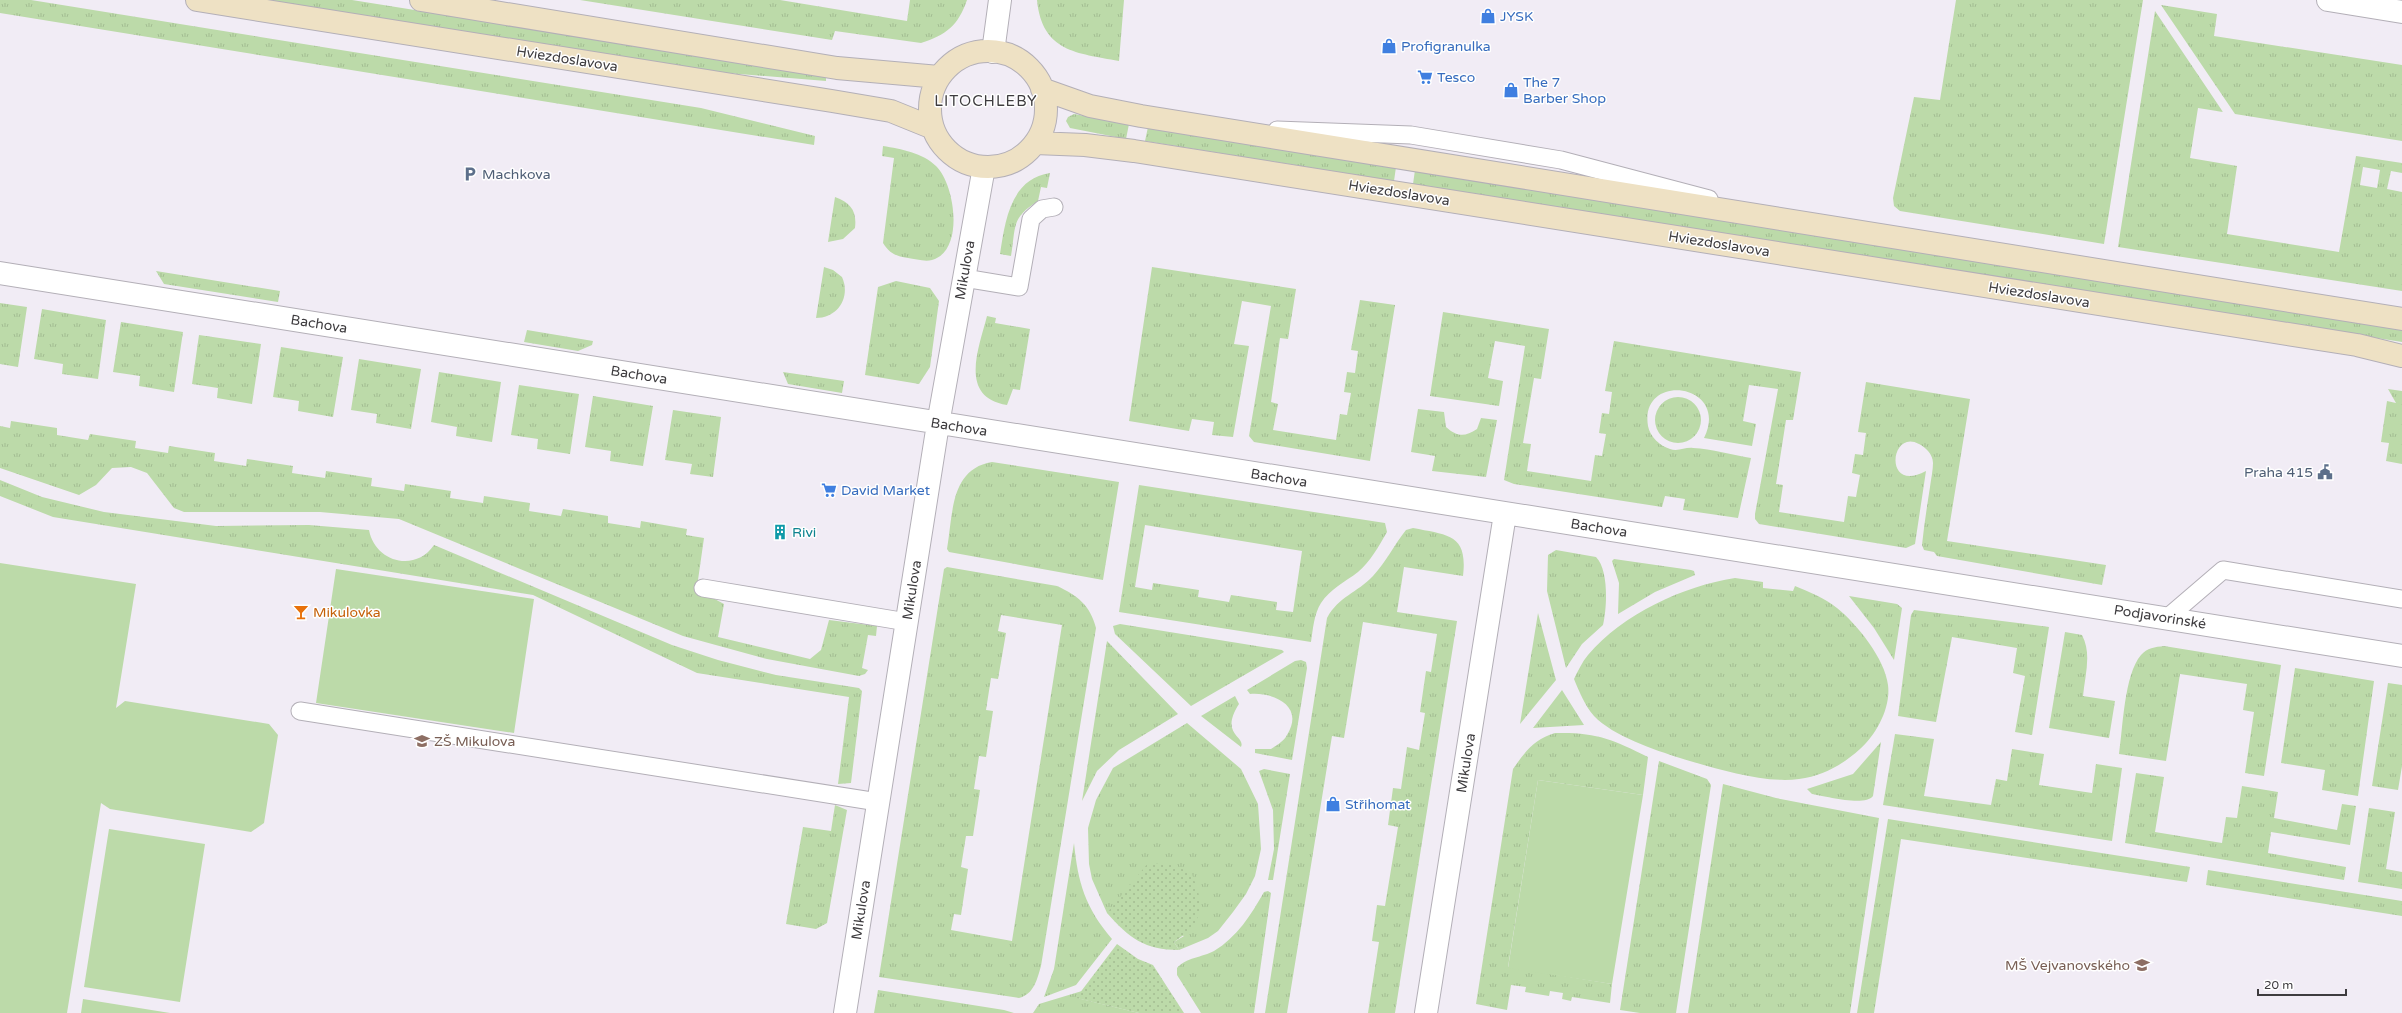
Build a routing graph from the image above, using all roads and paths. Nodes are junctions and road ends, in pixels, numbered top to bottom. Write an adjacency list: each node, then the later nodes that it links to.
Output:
1 (197, 0): 9 (street, Hviezdoslavova)
2 (421, 0): 7 (street)
3 (1000, 0): 6 (street)
4 (2328, 0): 5 (street)
5 (2402, 12)
6 (993, 52): 7 (street); 8 (street)
7 (939, 77): 9 (street)
8 (1042, 89): 10 (street); 15 (street)
9 (933, 128): 11 (street)
10 (1035, 144): 11 (street); 16 (street, Hviezdoslavova)
11 (984, 167): 14 (street, Mikulova)
12 (1054, 207): 14 (lane)
13 (0, 272): 17 (street, Bachova)
14 (964, 278): 17 (street, Mikulova)
15 (2402, 320)
16 (2402, 356)
17 (938, 424): 18 (street, Bachova); 23 (street, Mikulova)
18 (1505, 514): 19 (street, Bachova); 28 (street, Mikulova)
19 (1918, 579): 22 (street, Podjavorinské)
20 (703, 588): 23 (lane)
21 (2402, 599): 22 (lane)
22 (2167, 618): 24 (street, Podjavorinské)
23 (907, 622): 26 (street, Mikulova)
24 (2402, 656)
25 (300, 711): 26 (lane)
26 (878, 802): 27 (street, Mikulova)
27 (845, 1013)
28 (1426, 1013)

